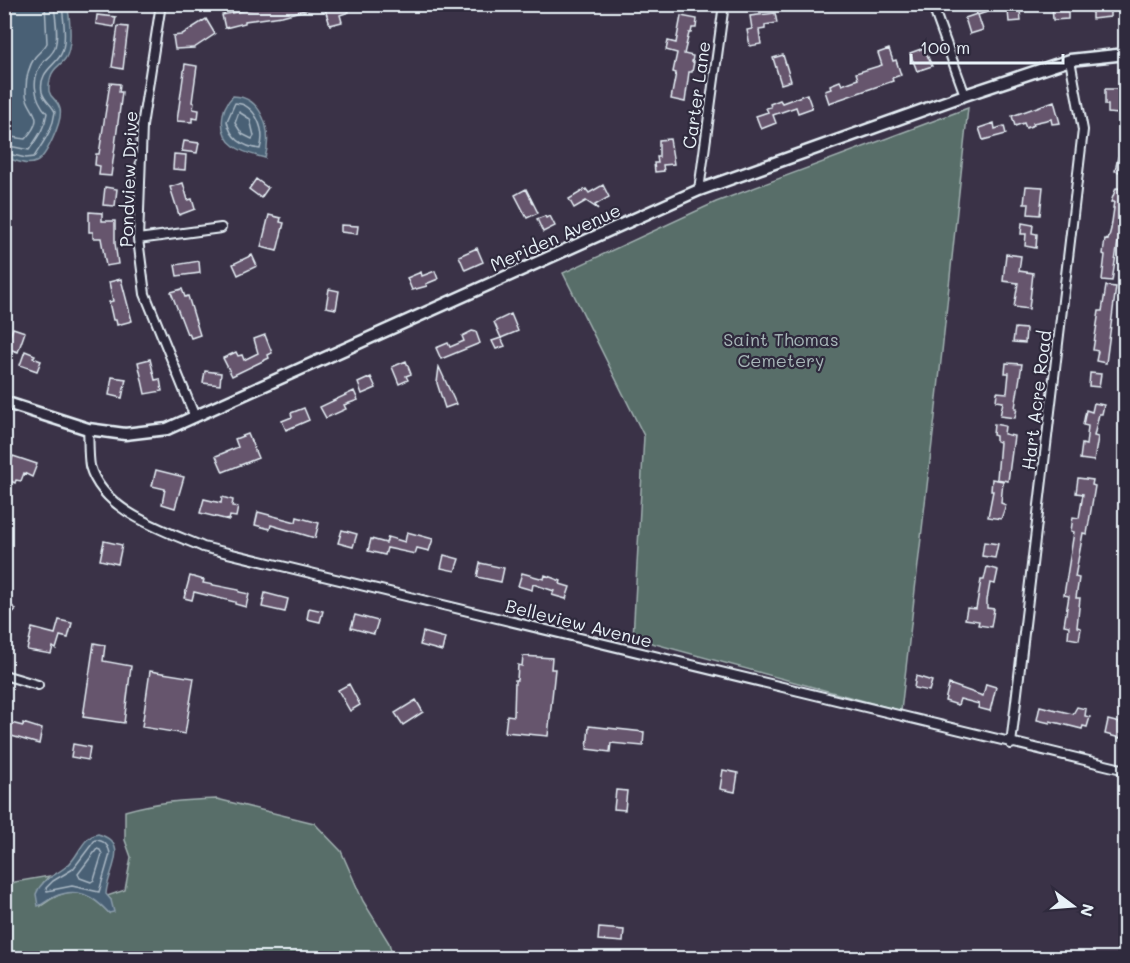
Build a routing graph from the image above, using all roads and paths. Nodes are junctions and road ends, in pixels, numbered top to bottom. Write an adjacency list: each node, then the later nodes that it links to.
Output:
1 (161, 4): 9 (street, Pondview Drive)
2 (724, 4): 7 (street, Carter Lane)
3 (932, 4): 6 (street)
4 (1125, 54): 5 (main road, Meriden Avenue)
5 (1070, 60): 6 (main road, Meriden Avenue); 15 (street, Hart Acre Road)
6 (965, 95): 7 (main road, Meriden Avenue)
7 (699, 190): 11 (main road, Meriden Avenue)
8 (221, 228): 9 (street)
9 (138, 239): 11 (street, Pondview Drive)
10 (4, 402): 12 (main road, Meriden Avenue)
11 (195, 417): 12 (main road, Meriden Avenue)
12 (88, 429): 15 (street, Belleview Avenue)
13 (4, 675): 14 (street)
14 (38, 686)
15 (1011, 744): 16 (street, Belleview Avenue)
16 (1125, 770)

